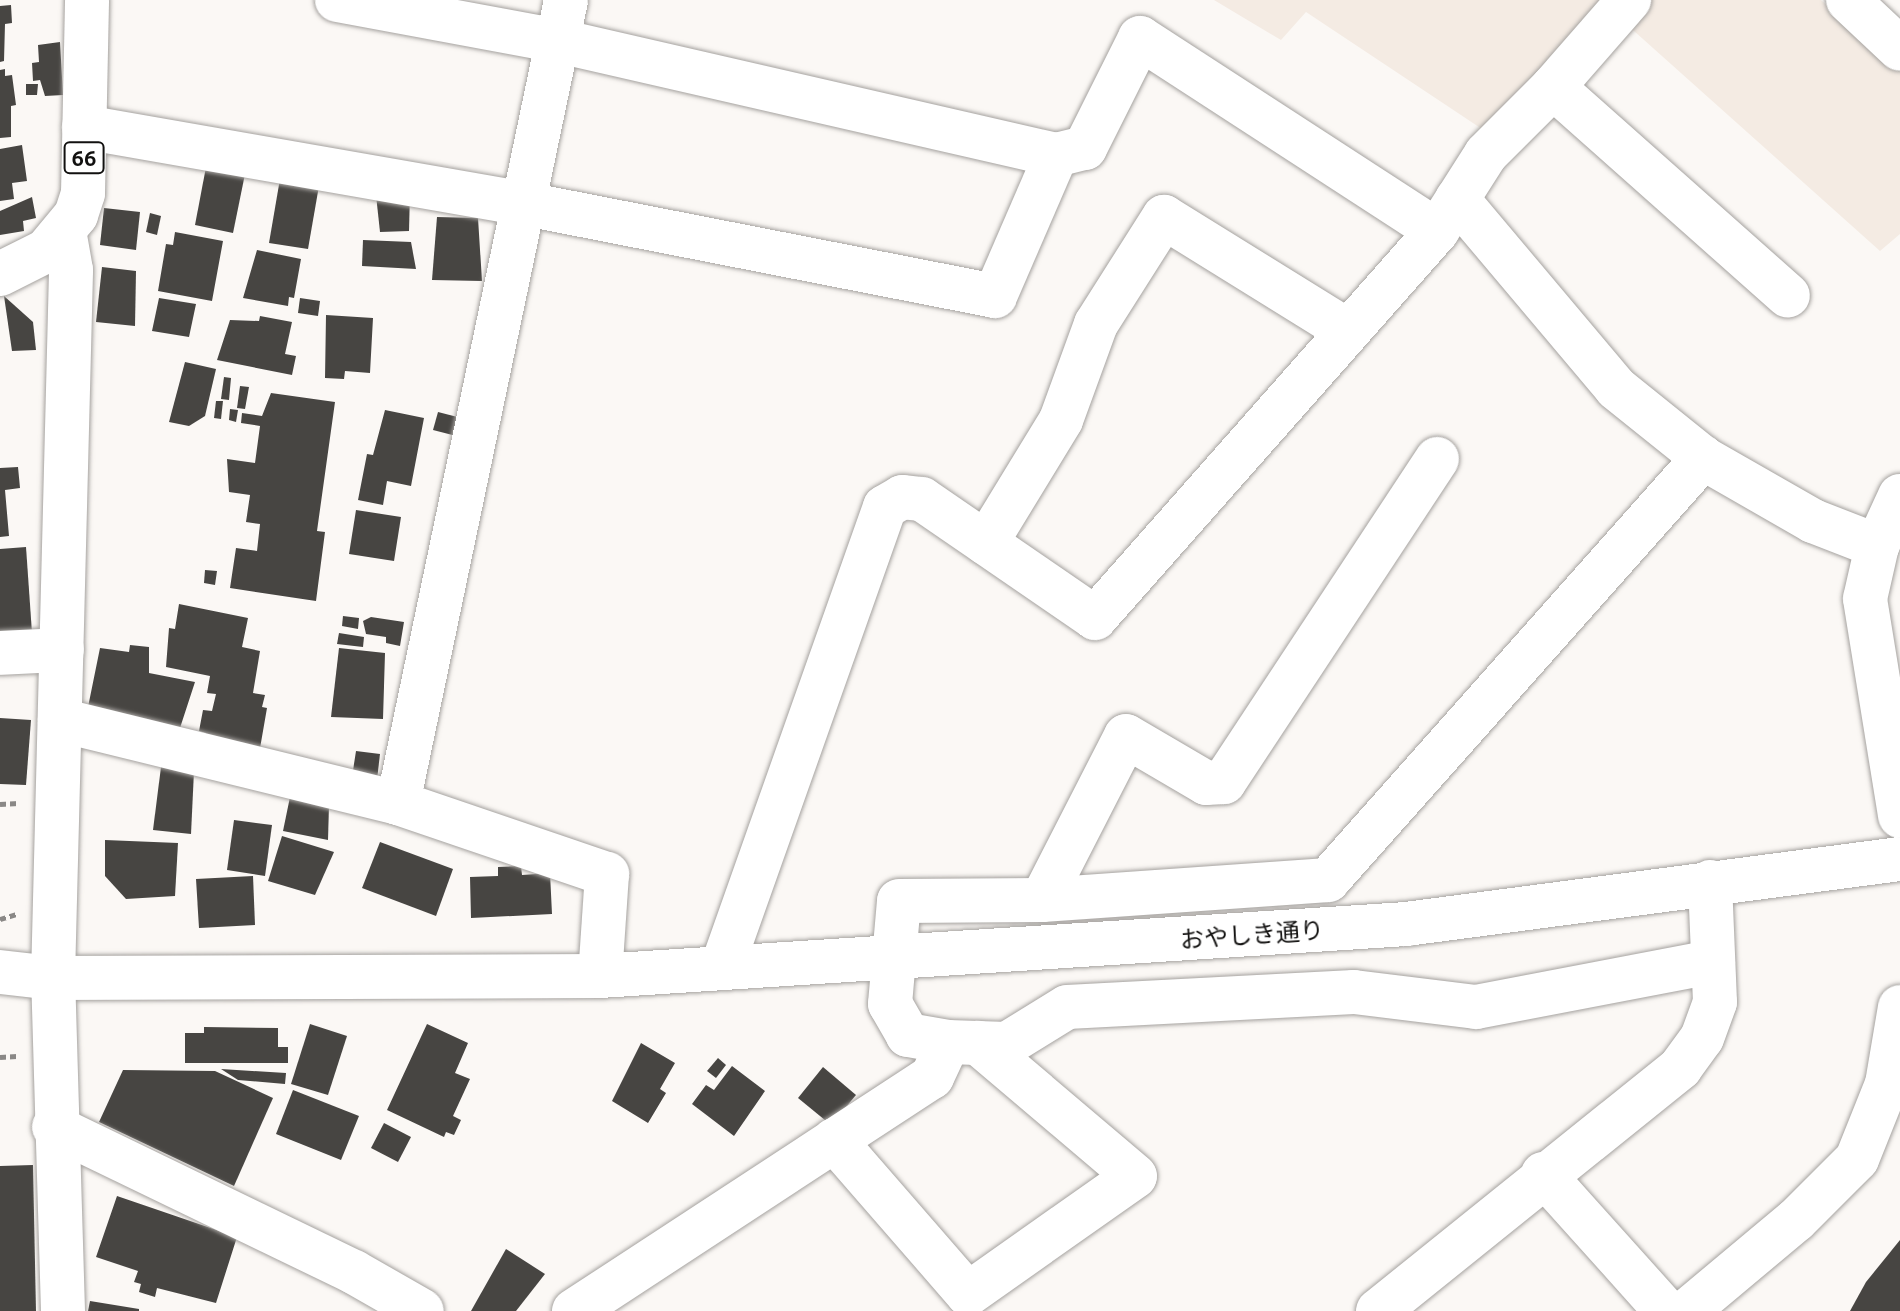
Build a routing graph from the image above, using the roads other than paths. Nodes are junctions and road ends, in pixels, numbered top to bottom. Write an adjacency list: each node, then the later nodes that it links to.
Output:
1 (87, 0): 8 (street, 66)
2 (337, 0): 5 (street)
3 (1629, 0): 7 (street)
4 (1848, 0): 6 (street)
5 (562, 20): 9 (street); 10 (street)
6 (1900, 49)
7 (1553, 87): 11 (street); 14 (street)
8 (84, 127): 10 (street); 12 (street, 66)
9 (1056, 155): 10 (street); 11 (street)
10 (526, 204): 25 (street)
11 (1447, 215): 15 (street); 16 (street)
12 (65, 235): 13 (street, 66); 21 (street)
13 (0, 274)
14 (1788, 296)
15 (1346, 330): 19 (street); 19 (street)
16 (1703, 458): 20 (street); 29 (street)
17 (1437, 459): 29 (street)
18 (1900, 496): 20 (street)
19 (986, 543): 32 (street)
20 (1877, 546): 23 (street)
21 (62, 650): 22 (street); 24 (street)
22 (0, 653)
23 (1888, 679): 26 (street)
24 (60, 720): 25 (street); 35 (street)
25 (398, 803): 34 (street)
26 (1900, 816)
27 (1900, 859): 28 (street, おやしき通り)
28 (1710, 882): 30 (street, おやしき通り); 31 (street)
29 (1042, 900): 30 (street)
30 (891, 955): 32 (street, おやしき通り); 38 (street)
31 (1713, 962): 38 (street); 41 (street)
32 (722, 967): 34 (street, おやしき通り)
33 (0, 972): 35 (street)
34 (600, 976): 35 (street, おやしき通り)
35 (53, 978): 36 (street); 39 (street)
36 (0, 995)
37 (1900, 1007): 47 (street)
38 (963, 1043): 40 (street); 40 (street)
39 (54, 1127): 42 (street); 43 (street)
40 (834, 1140): 44 (street)
41 (1543, 1174): 45 (street); 46 (street)
42 (63, 1311)
43 (422, 1311)
44 (574, 1311)
45 (1378, 1311)
46 (1666, 1311)
47 (1687, 1311)

